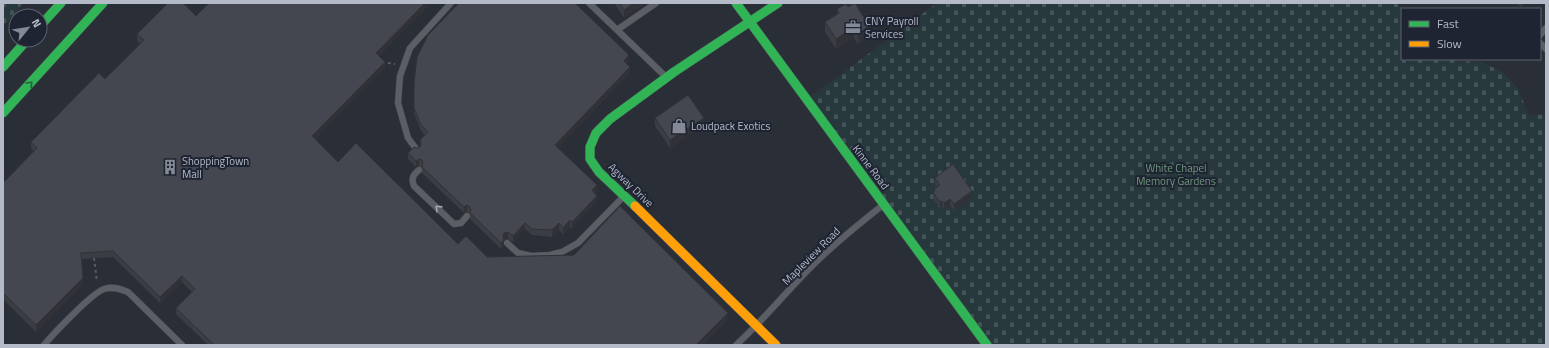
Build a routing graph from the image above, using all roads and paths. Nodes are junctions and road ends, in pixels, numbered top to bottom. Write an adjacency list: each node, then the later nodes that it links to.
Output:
1 (61, 3): 8 (street)
2 (102, 3): 16 (street, one-way to 2)
3 (451, 3): 13 (lane)
4 (589, 3): 10 (lane)
5 (656, 3): 10 (lane)
6 (736, 3): 9 (street, Kinne Road)
7 (778, 3): 9 (street, Agway Drive)
8 (48, 17)
9 (749, 21): 15 (street, Agway Drive); 20 (street, Kinne Road)
10 (617, 30): 15 (lane)
11 (20, 48): 14 (street)
12 (380, 63): 13 (path)
13 (403, 65): 17 (lane)
14 (3, 67)
15 (667, 77): 19 (street, Agway Drive)
16 (3, 113)
17 (417, 150)
18 (419, 170): 21 (lane, one-way to 18)
19 (624, 195): 22 (lane); 25 (street, Agway Drive)
20 (884, 204): 25 (lane, Mapleview Road); 30 (street, Kinne Road)
21 (467, 216)
22 (507, 243)
23 (94, 258): 24 (path)
24 (98, 291): 26 (lane); 27 (lane)
25 (757, 327): 28 (lane, Mapleview Road); 29 (street, Agway Drive)
26 (44, 345)
27 (182, 345)
28 (736, 345)
29 (776, 345)
30 (988, 345)

